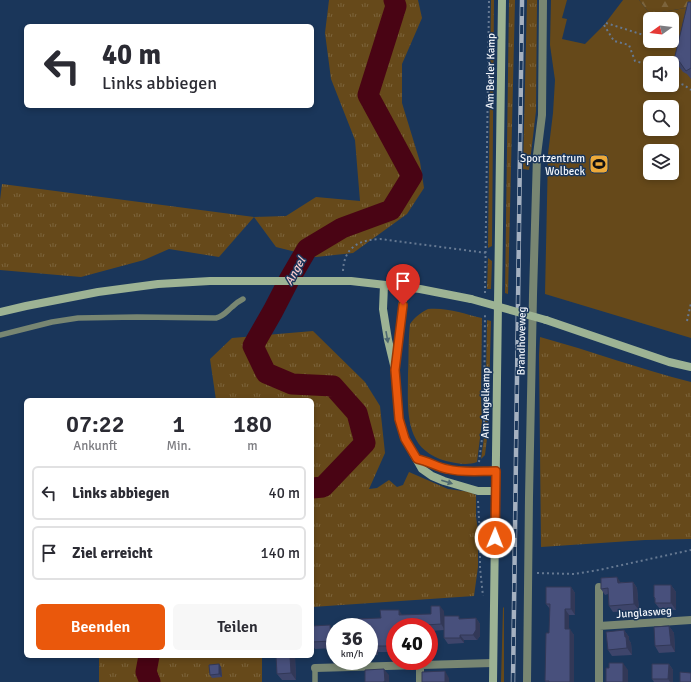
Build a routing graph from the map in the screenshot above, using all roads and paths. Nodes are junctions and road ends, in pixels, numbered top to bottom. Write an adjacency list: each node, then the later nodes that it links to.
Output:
1 (489, 0): 11 (path)
2 (502, 0): 10 (main road, Am Berler Kamp)
3 (543, 0): 31 (street, Brandhoveweg)
4 (643, 35): 7 (path)
5 (679, 46): 6 (path)
6 (682, 47)
7 (643, 64)
8 (679, 83): 9 (path)
9 (691, 90)
10 (500, 142): 12 (main road, Am Angelkamp)
11 (485, 253): 12 (path); 13 (path); 16 (path)
12 (498, 254): 27 (main road, Am Angelkamp)
13 (343, 274)
14 (384, 285): 15 (main road); 20 (main road); 24 (main road, one-way to 24)
15 (404, 287): 23 (main road, bridge); 24 (main road)
16 (485, 293)
17 (243, 299): 22 (lane)
18 (691, 303): 21 (path)
19 (485, 309): 26 (path)
20 (0, 312)
21 (687, 321)
22 (0, 335)
23 (691, 367)
24 (395, 370): 25 (main road)
25 (417, 459): 26 (main road); 28 (main road, one-way to 28)
26 (478, 470): 27 (main road)
27 (496, 471): 29 (main road, Am Angelkamp)
28 (478, 490): 29 (main road); 33 (path)
29 (496, 491): 36 (main road, Am Angelkamp)
30 (691, 550): 31 (path)
31 (528, 573): 44 (street, Brandhoveweg)
32 (600, 587): 35 (street)
33 (484, 603)
34 (691, 620): 35 (street, Junglasweg)
35 (599, 626): 45 (street)
36 (493, 663): 37 (street); 43 (main road, Am Angelkamp)
37 (438, 665)
38 (386, 666): 39 (street)
39 (316, 668): 41 (lane)
40 (420, 670): 42 (street)
41 (315, 682)
42 (420, 682)
43 (493, 682)
44 (527, 682)
45 (599, 682)

